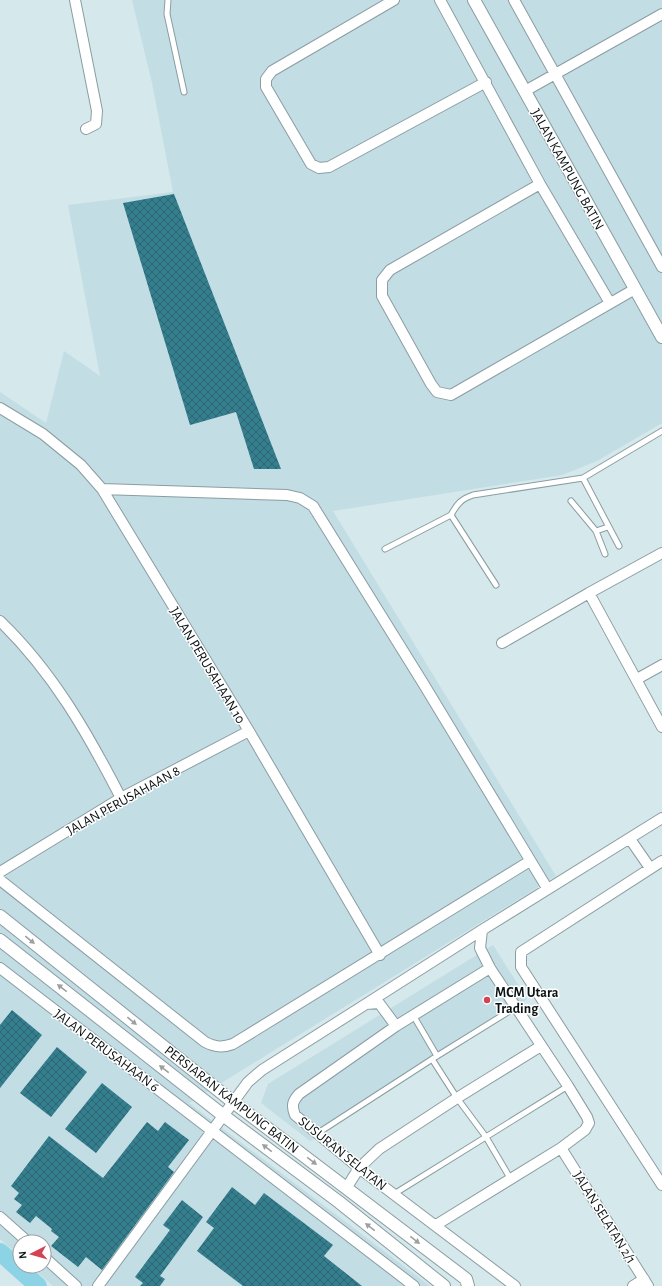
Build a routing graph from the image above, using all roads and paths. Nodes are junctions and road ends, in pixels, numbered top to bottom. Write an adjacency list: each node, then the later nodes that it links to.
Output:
1 (76, 0): 12 (street)
2 (168, 0): 11 (lane)
3 (394, 0): 9 (street)
4 (440, 0): 9 (street)
5 (474, 0): 10 (street, JALAN KAMPUNG BATIN)
6 (514, 0): 8 (street)
7 (662, 14): 8 (street)
8 (555, 74): 10 (street); 14 (street)
9 (486, 82): 13 (street)
10 (525, 91): 15 (street, JALAN KAMPUNG BATIN)
11 (184, 92)
12 (86, 129)
13 (540, 184): 16 (street); 16 (street)
14 (662, 267)
15 (634, 289): 16 (street); 17 (street, JALAN KAMPUNG BATIN)
16 (610, 303)
17 (662, 338)
18 (0, 408): 21 (street, JALAN PERUSAHAAN 10)
19 (662, 431): 20 (lane)
20 (583, 478): 23 (lane); 24 (lane)
21 (102, 489): 37 (street, JALAN PERUSAHAAN 10); 41 (street)
22 (570, 501): 25 (lane)
23 (451, 515): 27 (lane); 30 (lane)
24 (608, 527): 25 (lane); 26 (lane)
25 (596, 531): 29 (lane)
26 (619, 546)
27 (385, 549)
28 (662, 553): 31 (street)
29 (605, 554)
30 (496, 585)
31 (589, 594): 33 (street); 35 (street)
32 (0, 622): 38 (street)
33 (502, 643)
34 (662, 665): 35 (street)
35 (637, 679): 36 (street)
36 (662, 727)
37 (249, 731): 38 (street, JALAN PERUSAHAAN 8); 50 (street, JALAN PERUSAHAAN 10)
38 (121, 798): 44 (street, JALAN PERUSAHAAN 8)
39 (662, 818): 40 (street)
40 (630, 840): 43 (street); 46 (street)
41 (530, 861): 46 (street); 50 (street)
42 (662, 861): 43 (street)
43 (650, 868): 70 (street)
44 (0, 872)
45 (0, 880): 50 (street)
46 (548, 888): 48 (street)
47 (0, 916): 62 (street, PERSIARAN KAMPUNG BATIN, one-way to 62)
48 (482, 930): 52 (street); 53 (street)
49 (0, 940): 63 (street, PERSIARAN KAMPUNG BATIN, one-way to 49)
50 (380, 955)
51 (0, 968): 64 (street, JALAN PERUSAHAAN 6)
52 (490, 968): 54 (street); 55 (street, SUSURAN SELATAN)
53 (366, 1004): 56 (street); 62 (street)
54 (516, 1007): 57 (street); 58 (lane)
55 (414, 1015): 56 (street, SUSURAN SELATAN); 58 (lane)
56 (396, 1026): 65 (street, SUSURAN SELATAN)
57 (541, 1046): 60 (street); 61 (street)
58 (438, 1056): 59 (lane)
59 (432, 1059): 61 (lane); 65 (lane)
60 (568, 1086): 66 (lane); 67 (street)
61 (457, 1098): 66 (lane); 68 (street)
62 (233, 1102): 63 (street); 71 (street, PERSIARAN KAMPUNG BATIN, one-way to 71)
63 (224, 1116): 64 (street); 82 (street, PERSIARAN KAMPUNG BATIN, one-way to 63)
64 (213, 1131): 80 (street); 81 (street, JALAN PERUSAHAAN 6)
65 (318, 1133): 68 (street, SUSURAN SELATAN)
66 (486, 1138): 69 (lane); 72 (lane)
67 (561, 1148): 69 (street); 78 (street, JALAN SELATAN 2/1)
68 (359, 1168): 71 (street); 72 (street, SUSURAN SELATAN)
69 (510, 1178): 74 (street)
70 (662, 1185)
71 (347, 1187): 77 (street, PERSIARAN KAMPUNG BATIN, one-way to 77)
72 (394, 1194): 74 (street, SUSURAN SELATAN)
73 (0, 1217): 75 (street)
74 (436, 1225): 83 (street, SUSURAN SELATAN)
75 (19, 1234)
76 (52, 1264): 79 (street)
77 (467, 1283)
78 (646, 1283): 84 (street)
79 (76, 1286)
80 (98, 1286)
81 (414, 1286)
82 (444, 1286)
83 (515, 1286)
84 (633, 1286)

